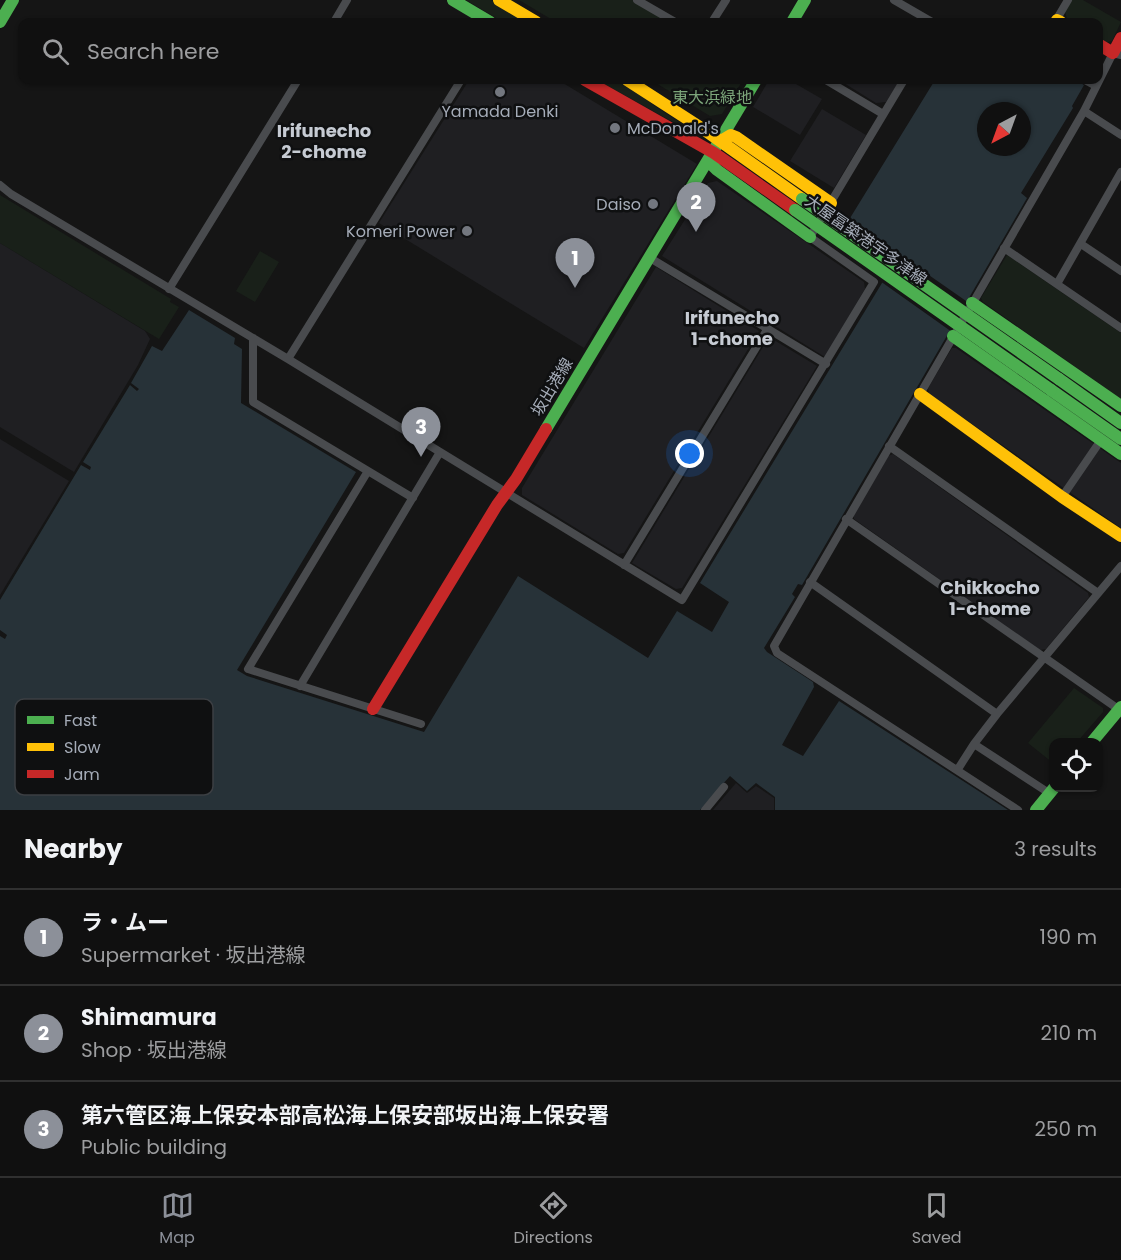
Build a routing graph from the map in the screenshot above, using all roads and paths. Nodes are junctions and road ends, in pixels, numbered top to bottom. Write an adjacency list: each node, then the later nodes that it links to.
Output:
1 (13, 0): 18 (main road)
2 (347, 0): 10 (street)
3 (453, 0): 11 (main road)
4 (499, 0): 12 (main road)
5 (637, 0): 13 (street)
6 (726, 0): 14 (street)
7 (805, 0): 15 (main road)
8 (894, 0): 16 (street)
9 (1068, 0): 17 (street)
10 (336, 18)
11 (483, 18)
12 (529, 18)
13 (668, 18)
14 (715, 18)
15 (794, 18)
16 (925, 18)
17 (1060, 18)
18 (0, 22)
19 (1121, 38): 21 (main road)
20 (1103, 47): 21 (main road)
21 (1117, 54): 22 (street)
22 (1103, 75)
23 (296, 84): 46 (street)
24 (459, 84): 52 (street)
25 (592, 84): 36 (main road, 大屋冨築港宇多津線)
26 (633, 84): 35 (main road, 大屋冨築港宇多津線)
27 (754, 84): 35 (main road, 坂出港線)
28 (833, 84): 33 (street)
29 (902, 84): 33 (street)
30 (1092, 84): 31 (street)
31 (1096, 86): 32 (street)
32 (1084, 111): 34 (street); 42 (street)
33 (883, 114): 39 (street)
34 (1121, 135)
35 (721, 141): 36 (main road, 坂出港線); 39 (main road); 56 (main road, 大屋冨築港宇多津線, bridge)
36 (714, 153): 40 (main road); 43 (main road, 坂出港線); 58 (main road, 大屋冨築港宇多津線, bridge)
37 (1121, 172): 41 (street)
38 (0, 185): 46 (street)
39 (831, 202): 40 (street)
40 (810, 237): 53 (street)
41 (1081, 244): 44 (street); 45 (street)
42 (1004, 248): 45 (street); 47 (street)
43 (650, 258): 48 (street); 63 (main road, 坂出港線)
44 (1121, 271)
45 (1057, 284): 49 (street)
46 (170, 289): 51 (street)
47 (972, 303): 50 (street); 55 (main road)
48 (768, 328): 53 (street); 68 (street)
49 (1121, 328)
50 (953, 336): 54 (street); 57 (main road)
51 (252, 338): 52 (street); 62 (street)
52 (288, 359): 60 (street)
53 (826, 363): 68 (street)
54 (920, 394): 59 (street); 64 (main road)
55 (1121, 406)
56 (1121, 423)
57 (1101, 440): 61 (main road); 64 (street)
58 (1121, 440)
59 (889, 446): 66 (street); 71 (street)
60 (440, 452): 63 (street); 65 (street)
61 (1121, 454)
62 (368, 471): 65 (street); 73 (street)
63 (506, 492): 68 (street); 74 (main road, 坂出港線)
64 (1062, 496): 67 (main road)
65 (412, 498): 73 (street)
66 (846, 519): 70 (street); 72 (street)
67 (1121, 536)
68 (624, 565)
69 (1121, 566): 71 (street)
70 (810, 582): 76 (street); 80 (street)
71 (1098, 593): 72 (street)
72 (1044, 658): 75 (street); 76 (street)
73 (300, 686): 74 (street)
74 (373, 709): 77 (street)
75 (1120, 710): 78 (main road)
76 (997, 714): 79 (street)
77 (421, 724)
78 (1096, 738)
79 (974, 744): 80 (street); 82 (street)
80 (958, 770): 85 (street)
81 (724, 787): 84 (street)
82 (1049, 788)
83 (1050, 792): 86 (main road)
84 (705, 810)
85 (1018, 810)
86 (1036, 810)

